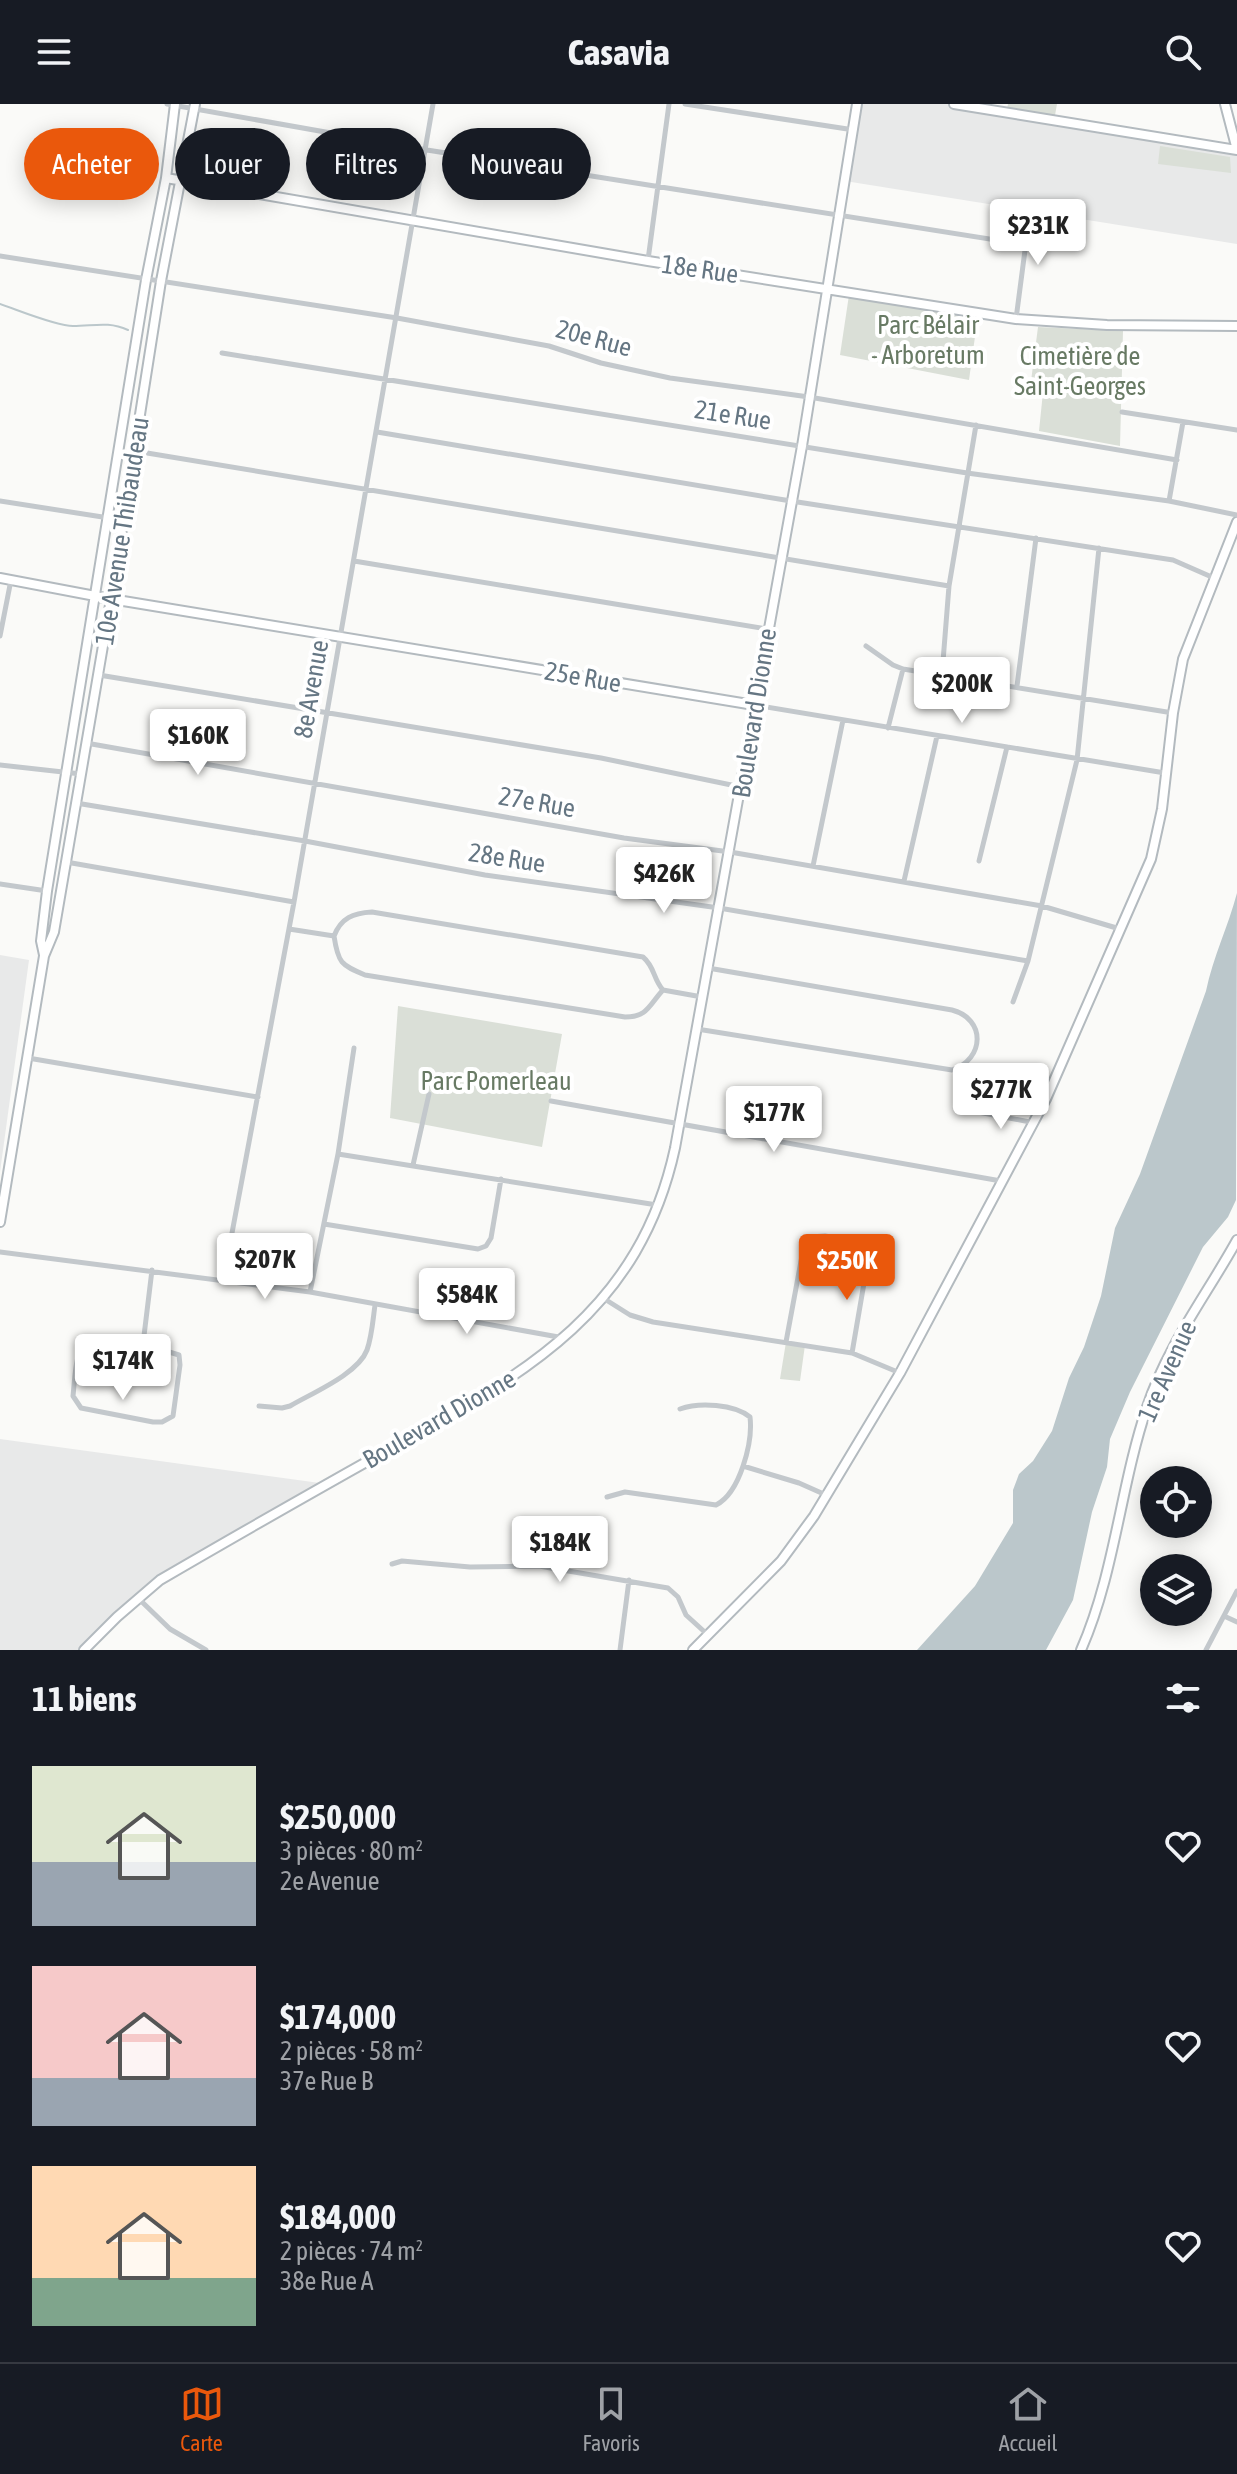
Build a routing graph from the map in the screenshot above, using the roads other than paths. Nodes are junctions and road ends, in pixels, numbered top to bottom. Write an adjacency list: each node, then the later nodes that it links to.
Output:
1 (433, 104): 11 (street, 8e Avenue)
2 (669, 104): 15 (street)
3 (685, 104): 10 (street)
4 (857, 104): 10 (street, Boulevard Dionne)
5 (954, 104): 12 (street)
6 (1225, 104): 12 (street)
7 (172, 105): 8 (street); 13 (street, 10e Avenue Thibaudeau)
8 (194, 107): 9 (street, 10e Avenue Thibaudeau); 11 (street)
9 (190, 128)
10 (854, 130): 19 (street, Boulevard Dionne)
11 (427, 150): 15 (street); 20 (street, 8e Avenue)
12 (1237, 150)
13 (166, 178): 14 (street, 18e Rue); 24 (street, 10e Avenue Thibaudeau)
14 (175, 180)
15 (659, 187): 19 (street); 23 (street)
16 (177, 200): 25 (street, 10e Avenue Thibaudeau)
17 (289, 200): 20 (street, 18e Rue)
18 (1030, 212): 21 (street)
19 (840, 216): 21 (street); 26 (street, Boulevard Dionne)
20 (414, 222): 23 (street, 18e Rue); 27 (street, 8e Avenue)
21 (1027, 245): 28 (street)
22 (0, 256): 24 (street, 20e Rue)
23 (648, 261): 26 (street, 18e Rue)
24 (146, 280): 25 (street, 20e Rue); 47 (street, 10e Avenue Thibaudeau)
25 (161, 281): 27 (street, 20e Rue); 39 (street, 10e Avenue Thibaudeau)
26 (828, 288): 28 (street, 18e Rue); 32 (street, Boulevard Dionne)
27 (397, 318): 31 (street, 8e Avenue); 32 (street, 20e Rue)
28 (1016, 319): 29 (street, 18e Rue)
29 (1237, 326)
30 (222, 353): 31 (street, 21e Rue)
31 (386, 380): 37 (street, 8e Avenue); 38 (street, 21e Rue)
32 (809, 397): 35 (street, 20e Rue); 38 (street, Boulevard Dionne)
33 (1122, 412): 34 (street)
34 (1183, 422): 36 (street); 40 (street)
35 (976, 425): 40 (street, 20e Rue); 41 (street)
36 (1237, 430)
37 (377, 432): 42 (street, 8e Avenue); 44 (street)
38 (802, 446): 41 (street, 21e Rue); 44 (street, Boulevard Dionne)
39 (135, 451): 42 (street); 59 (street, 10e Avenue Thibaudeau)
40 (1177, 460): 45 (street)
41 (967, 473): 45 (street, 21e Rue); 49 (street)
42 (367, 488): 52 (street); 53 (street, 8e Avenue)
43 (0, 501): 47 (street)
44 (791, 501): 49 (street); 52 (street, Boulevard Dionne)
45 (1169, 501): 46 (street, 21e Rue)
46 (1237, 515)
47 (109, 518): 58 (street, 10e Avenue Thibaudeau)
48 (1237, 522): 55 (street)
49 (958, 526): 50 (street); 57 (street)
50 (1036, 538): 51 (street); 67 (street)
51 (1099, 548): 55 (street); 68 (street)
52 (780, 558): 57 (street); 60 (street, Boulevard Dionne)
53 (354, 561): 60 (street); 62 (street, 8e Avenue)
54 (0, 578): 56 (street, 25e Rue)
55 (1216, 578): 71 (street)
56 (11, 580): 58 (street, 25e Rue); 61 (street)
57 (949, 586): 65 (street)
58 (96, 596): 59 (street, 25e Rue); 79 (street, 10e Avenue Thibaudeau)
59 (111, 599): 62 (street, 25e Rue); 66 (street, 10e Avenue Thibaudeau)
60 (767, 629): 69 (street, Boulevard Dionne)
61 (0, 636)
62 (341, 636): 69 (street, 25e Rue); 70 (street, 8e Avenue)
63 (866, 646): 64 (street)
64 (903, 669): 65 (street); 73 (street)
65 (942, 674): 67 (street)
66 (98, 675): 70 (street); 75 (street, 10e Avenue Thibaudeau)
67 (1017, 686): 68 (street)
68 (1085, 697): 71 (street); 77 (street)
69 (754, 705): 72 (street, 25e Rue); 83 (street, Boulevard Dionne)
70 (327, 713): 82 (street, 8e Avenue); 83 (street)
71 (1173, 713): 80 (street)
72 (843, 720): 73 (street, 25e Rue); 89 (street)
73 (888, 728): 74 (street, 25e Rue)
74 (937, 736): 76 (street, 25e Rue); 90 (street)
75 (86, 743): 81 (street, 10e Avenue Thibaudeau); 82 (street, 27e Rue)
76 (1007, 747): 77 (street, 25e Rue); 87 (street)
77 (1077, 760): 80 (street, 25e Rue); 94 (street)
78 (0, 765): 79 (street)
79 (67, 772): 81 (street); 92 (street, 10e Avenue Thibaudeau)
80 (1166, 773): 97 (street)
81 (81, 774): 84 (street, 10e Avenue Thibaudeau)
82 (315, 782): 85 (street, 8e Avenue); 86 (street, 27e Rue)
83 (741, 787): 86 (street, Boulevard Dionne)
84 (76, 803): 85 (street, 28e Rue); 88 (street, 10e Avenue Thibaudeau)
85 (305, 841): 93 (street, 8e Avenue); 95 (street, 28e Rue)
86 (730, 852): 89 (street, 27e Rue); 95 (street, Boulevard Dionne)
87 (979, 861)
88 (65, 862): 93 (street); 99 (street, 10e Avenue Thibaudeau)
89 (813, 866): 90 (street, 27e Rue)
90 (904, 881): 94 (street, 27e Rue)
91 (0, 884): 92 (street)
92 (47, 891): 99 (street, 10e Avenue Thibaudeau)
93 (294, 902): 96 (street, 8e Avenue)
94 (1042, 906): 97 (street, 27e Rue); 100 (street)
95 (719, 908): 100 (street, 28e Rue); 101 (street, Boulevard Dionne)
96 (289, 929): 98 (street); 109 (street, 8e Avenue)
97 (1121, 929): 113 (street)
98 (334, 936): 102 (street); 102 (street)
99 (44, 956): 107 (street, 10e Avenue Thibaudeau)
100 (1028, 961): 104 (street)
101 (708, 968): 103 (street, Boulevard Dionne); 105 (street)
102 (663, 990): 103 (street)
103 (703, 997): 105 (street, Boulevard Dionne)
104 (1013, 1002)
105 (697, 1029): 112 (street, Boulevard Dionne)
106 (354, 1048): 114 (street)
107 (28, 1058): 109 (street); 119 (street, 10e Avenue Thibaudeau)
108 (429, 1094): 115 (street)
109 (258, 1097): 124 (street, 8e Avenue)
110 (551, 1101): 112 (street)
111 (973, 1111): 113 (street)
112 (679, 1122): 117 (street); 118 (street, Boulevard Dionne)
113 (1035, 1123): 117 (street)
114 (338, 1154): 115 (street); 120 (street)
115 (413, 1165): 116 (street)
116 (501, 1179): 118 (street); 120 (street)
117 (1001, 1181): 132 (street)
118 (659, 1205): 126 (street, Boulevard Dionne)
119 (0, 1222)
120 (324, 1224): 125 (street)
121 (1237, 1240): 149 (street, 1re Avenue)
122 (0, 1252): 123 (street)
123 (152, 1270): 124 (street); 130 (street)
124 (223, 1281): 125 (street)
125 (310, 1292): 127 (street)
126 (602, 1298): 128 (street, Boulevard Dionne); 129 (street)
127 (375, 1305): 128 (street); 133 (street)
128 (564, 1338): 141 (street, Boulevard Dionne)
129 (786, 1342): 131 (street); 131 (street)
130 (143, 1344): 130 (street)
131 (852, 1353): 132 (street)
132 (900, 1373): 136 (street)
133 (259, 1406)
134 (680, 1409): 135 (street)
135 (743, 1466): 136 (street); 137 (street)
136 (826, 1495): 144 (street)
137 (607, 1497)
138 (392, 1564): 139 (street)
139 (629, 1580): 144 (street); 147 (street)
140 (1237, 1591): 142 (street)
141 (138, 1599): 145 (street, Boulevard Dionne); 146 (street)
142 (1224, 1616): 143 (street); 150 (street)
143 (1237, 1622)
144 (708, 1635): 148 (street)
145 (84, 1650)
146 (206, 1650)
147 (620, 1650)
148 (693, 1650)
149 (1081, 1650)
150 (1206, 1650)

